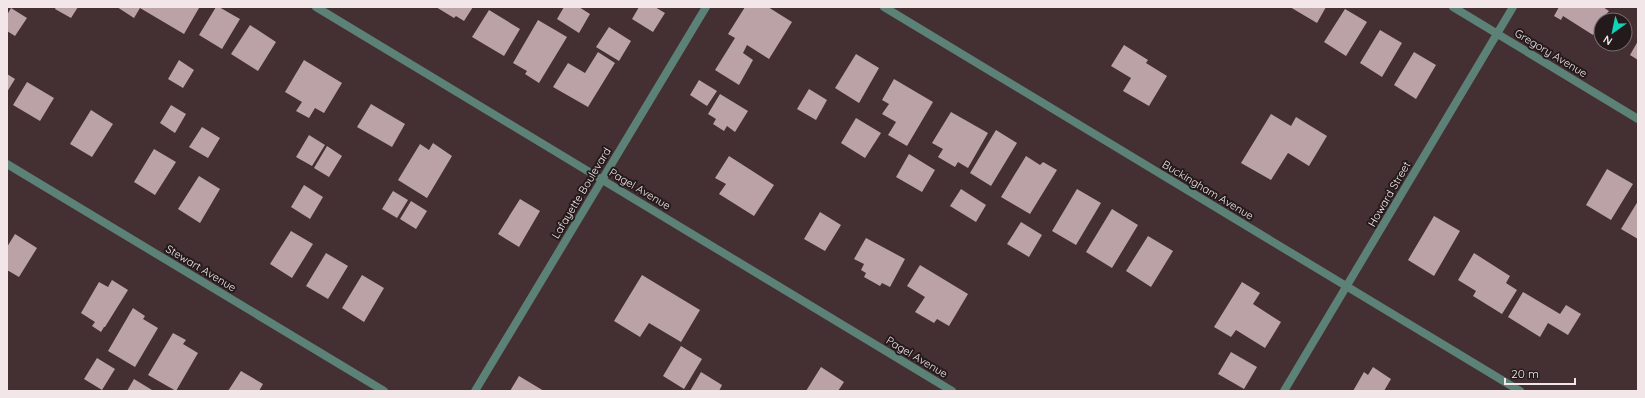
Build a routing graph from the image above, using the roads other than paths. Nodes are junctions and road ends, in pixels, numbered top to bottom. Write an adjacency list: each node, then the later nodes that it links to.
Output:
1 (316, 7): 9 (street, Pagel Avenue)
2 (706, 7): 9 (street, Lafayette Boulevard)
3 (884, 7): 10 (street, Buckingham Avenue)
4 (1453, 7): 6 (street, Gregory Avenue)
5 (1513, 7): 6 (street, Howard Street)
6 (1496, 33): 7 (street, Gregory Avenue); 10 (street, Howard Street)
7 (1638, 119)
8 (7, 164): 11 (street, Stewart Avenue)
9 (602, 179): 12 (street, Lafayette Boulevard); 13 (street, Pagel Avenue)
10 (1347, 287): 14 (street, Howard Street); 15 (street, Buckingham Avenue)
11 (384, 391)
12 (475, 391)
13 (952, 391)
14 (1284, 391)
15 (1520, 391)

